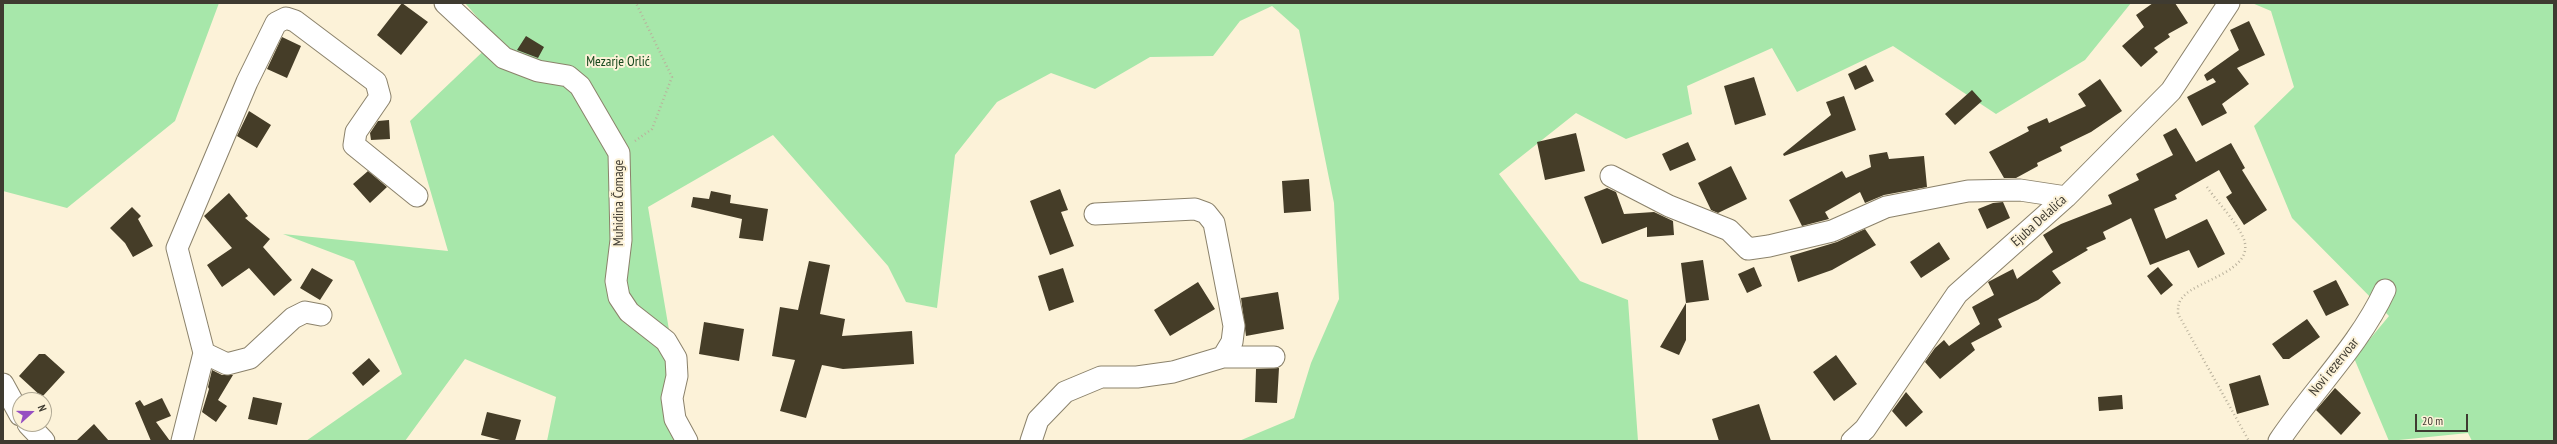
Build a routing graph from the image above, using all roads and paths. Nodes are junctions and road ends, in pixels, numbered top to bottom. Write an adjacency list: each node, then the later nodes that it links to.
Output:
1 (285, 3): 5 (street)
2 (445, 3): 6 (street, Muhidina Čomage)
3 (636, 3): 6 (path)
4 (2229, 3): 10 (street, Ejuba Delalića)
5 (276, 23): 9 (street); 14 (street)
6 (619, 153): 22 (street, Muhidina Čomage)
7 (1611, 176): 10 (street)
8 (2207, 187): 25 (path)
9 (417, 196)
10 (2066, 197): 24 (street, Ejuba Delalića)
11 (1095, 214): 15 (street)
12 (2385, 290): 26 (street, Novi rezervoar)
13 (321, 315): 14 (street)
14 (204, 353): 21 (street)
15 (1223, 357): 16 (street); 23 (street)
16 (1274, 357)
17 (3, 384): 18 (street)
18 (12, 400)
19 (36, 432): 20 (street)
20 (44, 441)
21 (182, 441)
22 (687, 441)
23 (1031, 441)
24 (1852, 441)
25 (2248, 441)
26 (2279, 441)

